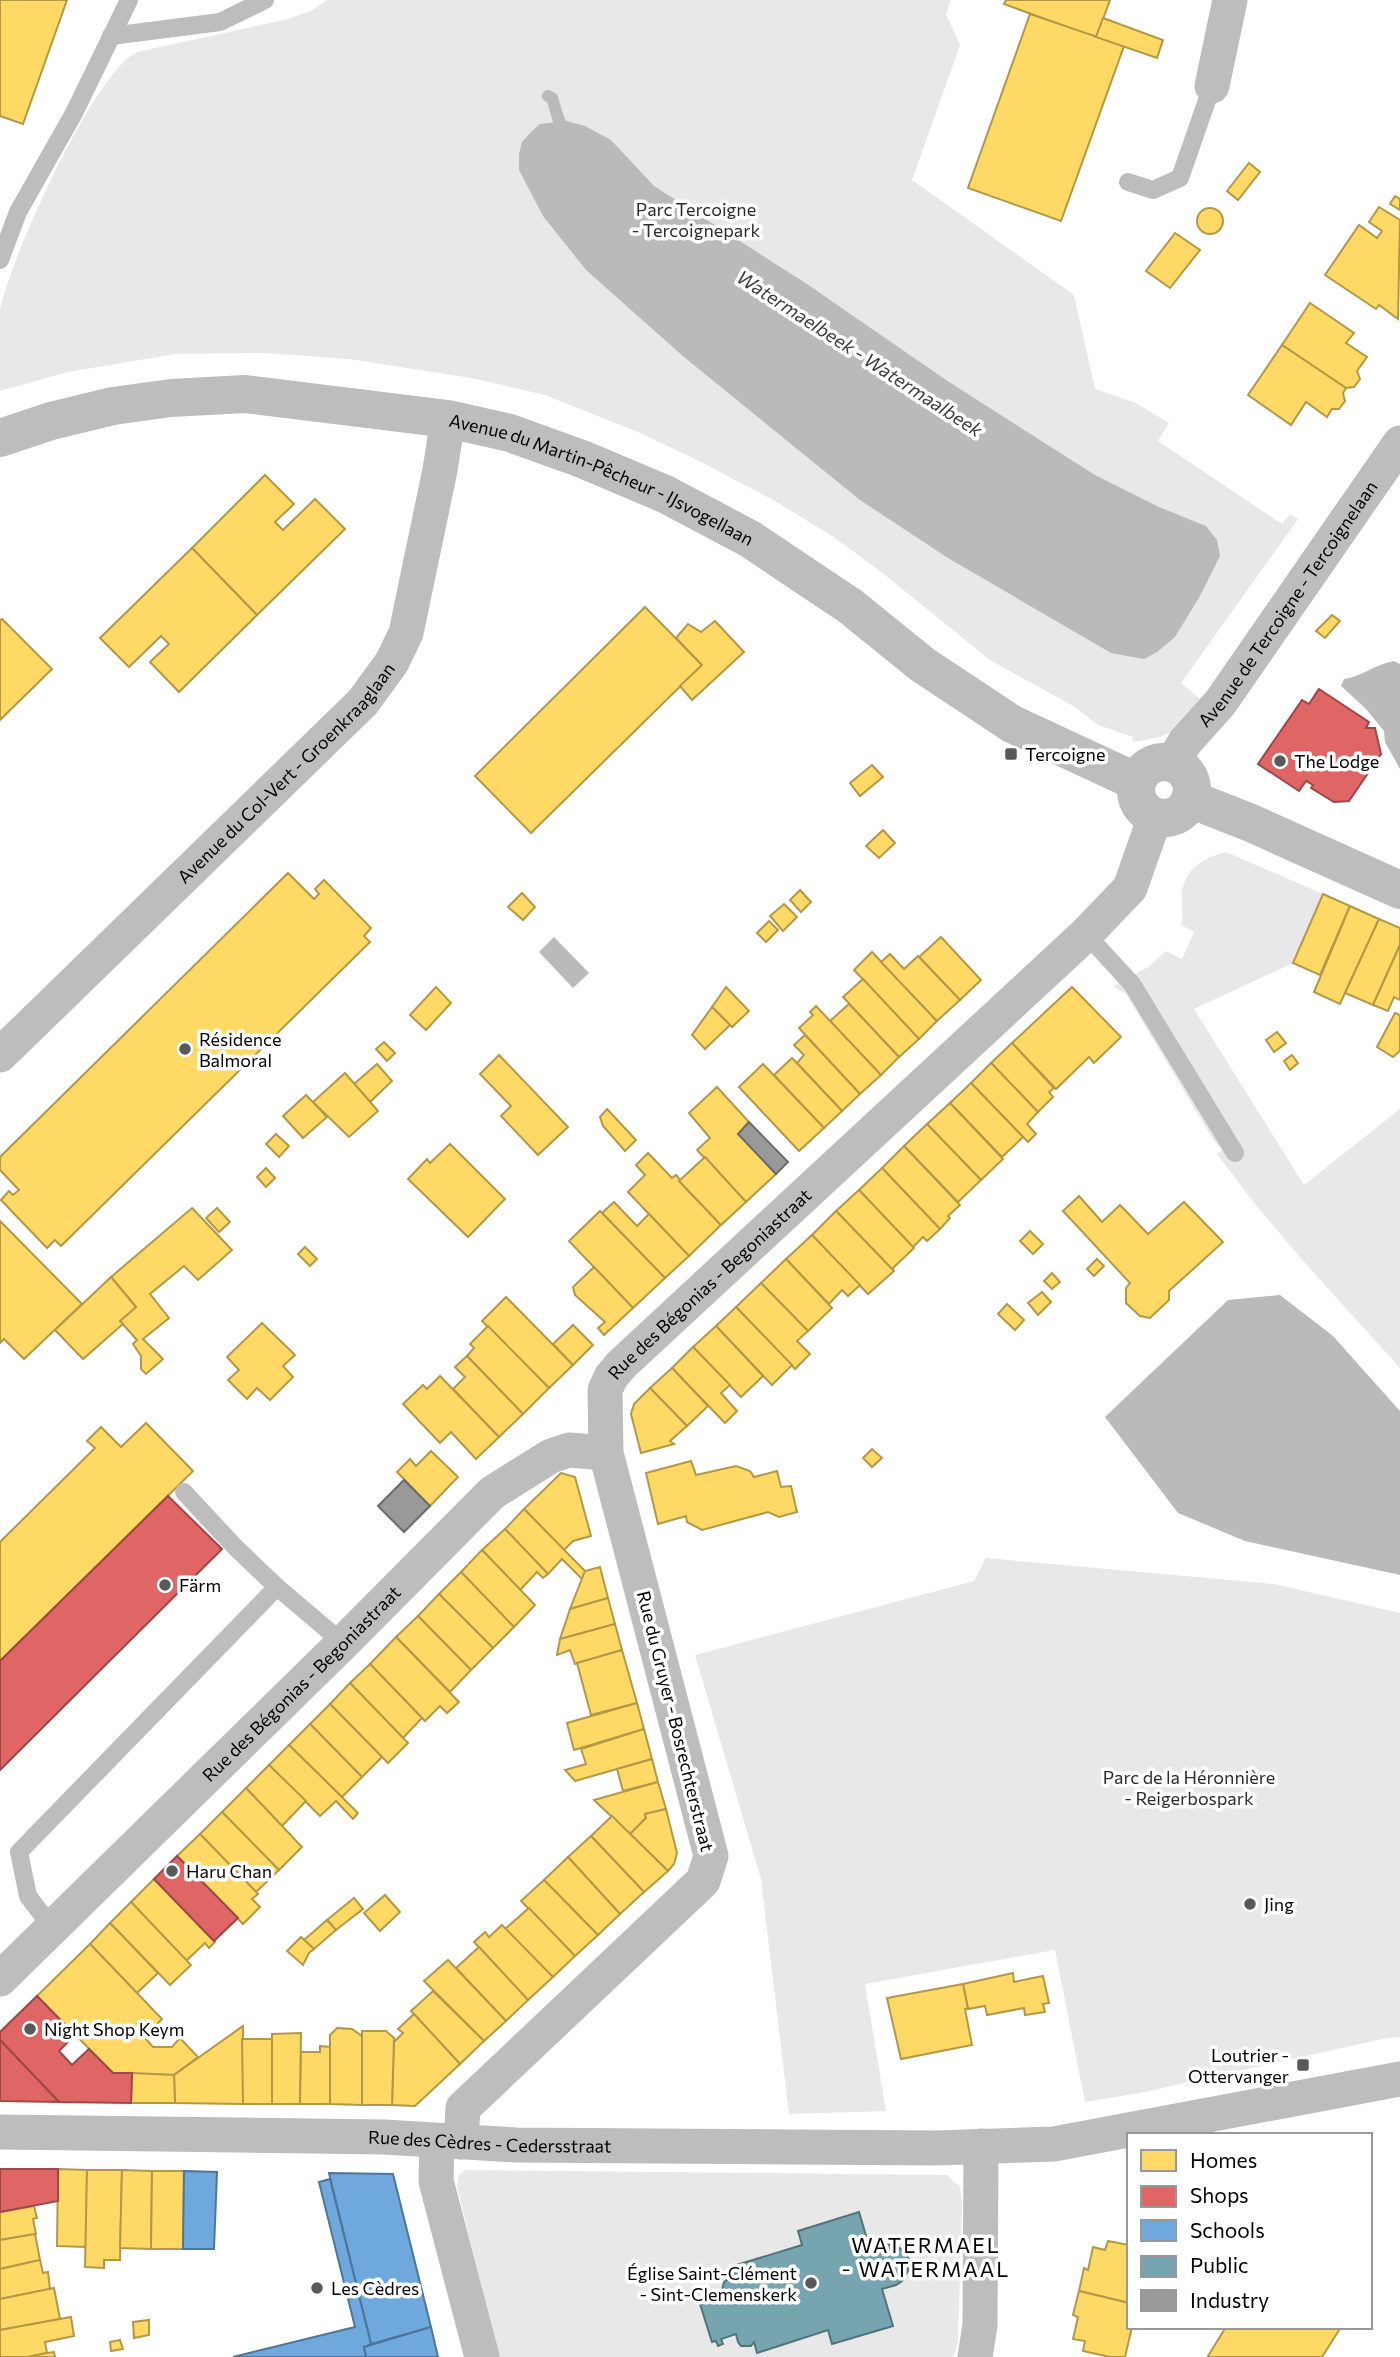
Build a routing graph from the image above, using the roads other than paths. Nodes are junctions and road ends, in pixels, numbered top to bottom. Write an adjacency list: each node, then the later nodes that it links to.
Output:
1 (129, 0): 4 (lane)
2 (265, 0): 4 (lane)
3 (1230, 0): 5 (street)
4 (111, 37): 7 (lane)
5 (1212, 86): 6 (lane)
6 (1128, 182)
7 (0, 260)
8 (447, 418): 9 (street, Avenue du Martin-Pêcheur - IJsvogellaan); 12 (street, Avenue du Martin-Pêcheur - IJsvogellaan); 17 (street, Avenue du Col-Vert - Groenkraaglaan)
9 (3, 431)
10 (1400, 443): 11 (street, Avenue de Tercoigne - Tercoignelaan)
11 (1172, 764): 12 (street); 13 (street)
12 (1137, 782): 14 (street)
13 (1190, 799): 14 (street); 15 (street)
14 (1155, 817): 16 (street, Rue des Bégonias - Begoniastraat)
15 (1400, 890)
16 (1086, 934): 18 (lane); 19 (street, Rue des Bégonias - Begoniastraat)
17 (0, 1055)
18 (1235, 1153)
19 (606, 1453): 22 (street, Rue des Bégonias - Begoniastraat); 27 (street, Rue du Gruyer - Bosrechterstraat)
20 (184, 1492): 21 (lane)
21 (278, 1587): 22 (lane); 23 (lane)
22 (343, 1643): 23 (street, Rue des Bégonias - Begoniastraat)
23 (53, 1929): 24 (street, Rue des Bégonias - Begoniastraat)
24 (0, 1979)
25 (1400, 2079): 28 (street, Rue des Cèdres - Cedersstraat)
26 (0, 2132): 27 (street, Rue des Cèdres - Cedersstraat)
27 (449, 2141): 28 (street, Rue des Cèdres - Cedersstraat); 29 (street, Rue du Gruyer - Bosrechterstraat)
28 (981, 2146): 30 (street)
29 (482, 2357)
30 (975, 2357)

